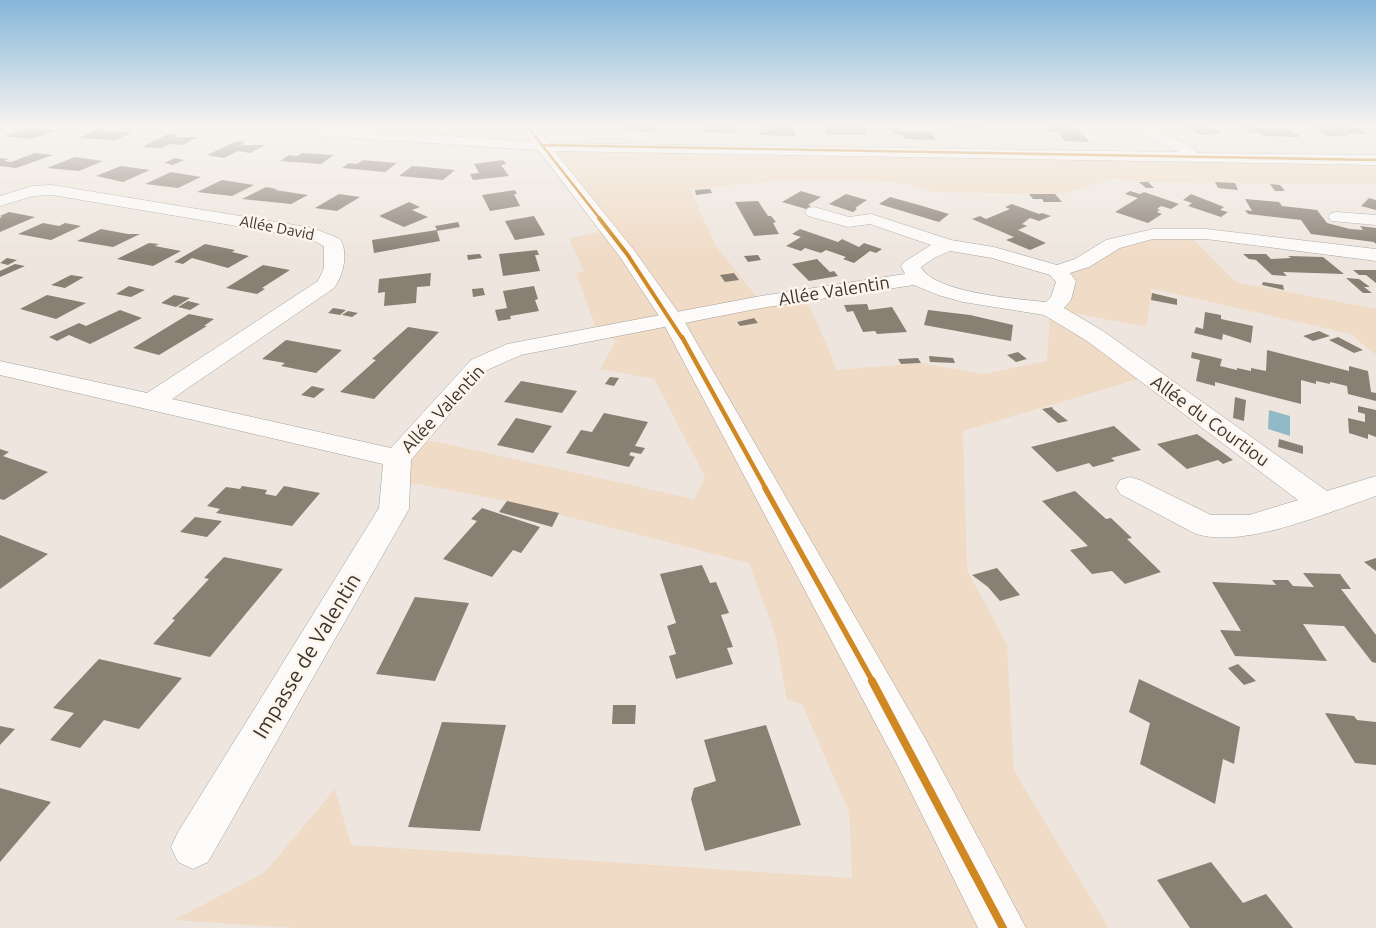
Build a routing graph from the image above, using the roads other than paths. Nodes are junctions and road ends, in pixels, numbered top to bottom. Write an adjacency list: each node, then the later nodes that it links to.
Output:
1 (555, 169): 11 (street)
2 (0, 201): 13 (street, Allée David)
3 (814, 212): 6 (street)
4 (1337, 217): 5 (street)
5 (1376, 220)
6 (948, 245): 8 (street); 9 (street)
7 (1376, 255): 8 (street)
8 (1057, 271): 10 (street)
9 (918, 278): 10 (street); 11 (street, Allée Valentin)
10 (1050, 309): 17 (street, Allée du Courtiou)
11 (672, 319): 14 (street, Allée Valentin); 19 (street)
12 (0, 368): 13 (street, Allée Valentin)
13 (152, 401): 14 (street, Allée Valentin)
14 (397, 458): 18 (street, Impasse de Valentin)
15 (1376, 486): 17 (street)
16 (1130, 488): 17 (street)
17 (1324, 504)
18 (193, 847)
19 (1003, 928)

